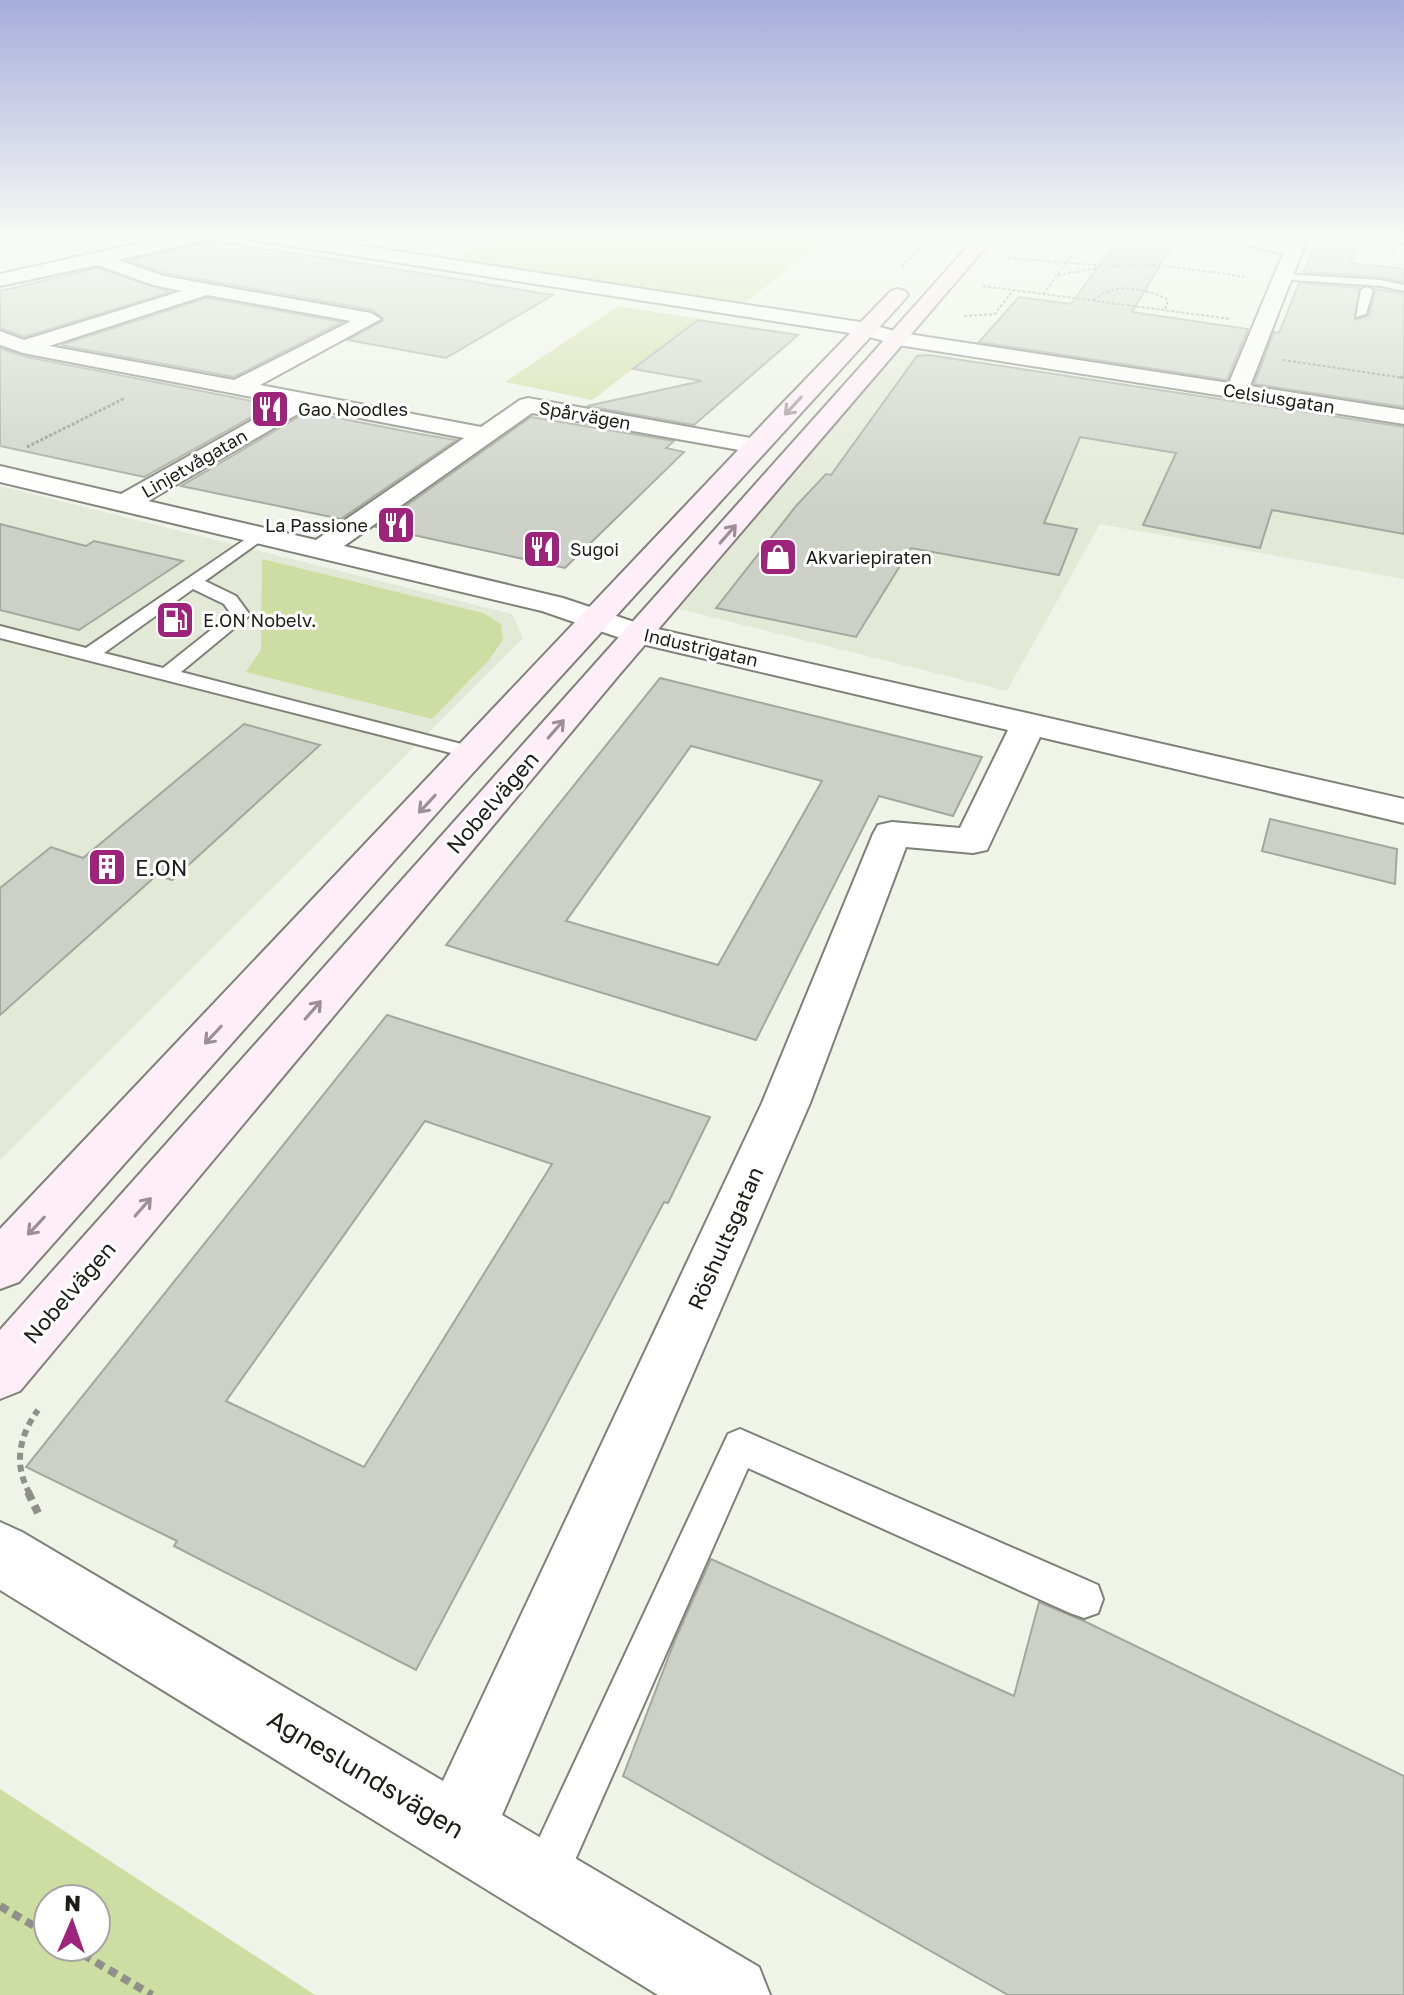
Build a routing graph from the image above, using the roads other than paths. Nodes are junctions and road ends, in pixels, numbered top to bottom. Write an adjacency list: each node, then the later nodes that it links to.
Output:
1 (83, 328): 9 (street)
2 (353, 328): 11 (street)
3 (844, 328): 7 (street, Celsiusgatan)
4 (885, 328): 7 (main road, Nobelvägen)
5 (889, 328): 7 (main road, Nobelvägen)
6 (1262, 328): 12 (street)
7 (882, 334): 12 (street, Celsiusgatan); 16 (main road, Nobelvägen, one-way to 16); 24 (main road, Nobelvägen, one-way to 7)
8 (0, 337): 9 (street)
9 (23, 347): 10 (street); 11 (street)
10 (0, 355)
11 (237, 388): 13 (street)
12 (1237, 391): 14 (street, Celsiusgatan)
13 (304, 401): 15 (street); 18 (street, Linjetvågatan)
14 (1404, 417)
15 (485, 435): 16 (street, Spårvägen); 20 (street, Spårvägen)
16 (756, 446): 22 (main road, Nobelvägen)
17 (7, 463): 18 (street, Industrigatan)
18 (125, 503): 19 (street, Industrigatan)
19 (259, 535): 20 (street, Industrigatan); 21 (lane)
20 (322, 549): 22 (street, Industrigatan)
21 (192, 582): 25 (lane); 26 (lane)
22 (595, 617): 24 (street, Industrigatan); 28 (main road, Nobelvägen)
23 (0, 632): 25 (lane)
24 (640, 634): 27 (street, Industrigatan); 31 (main road, Nobelvägen, one-way to 24)
25 (89, 655): 26 (lane)
26 (167, 674): 28 (lane)
27 (1029, 723): 29 (street, Industrigatan); 34 (street, Röshultsgatan)
28 (474, 753): 30 (main road, Nobelvägen, one-way to 30)
29 (1404, 811)
30 (0, 1265)
31 (0, 1372)
32 (1, 1555): 34 (street, Agneslundsvägen)
33 (1084, 1599): 35 (lane)
34 (458, 1830): 35 (street, Agneslundsvägen)
35 (543, 1881): 36 (street, Agneslundsvägen)
36 (731, 1995)

